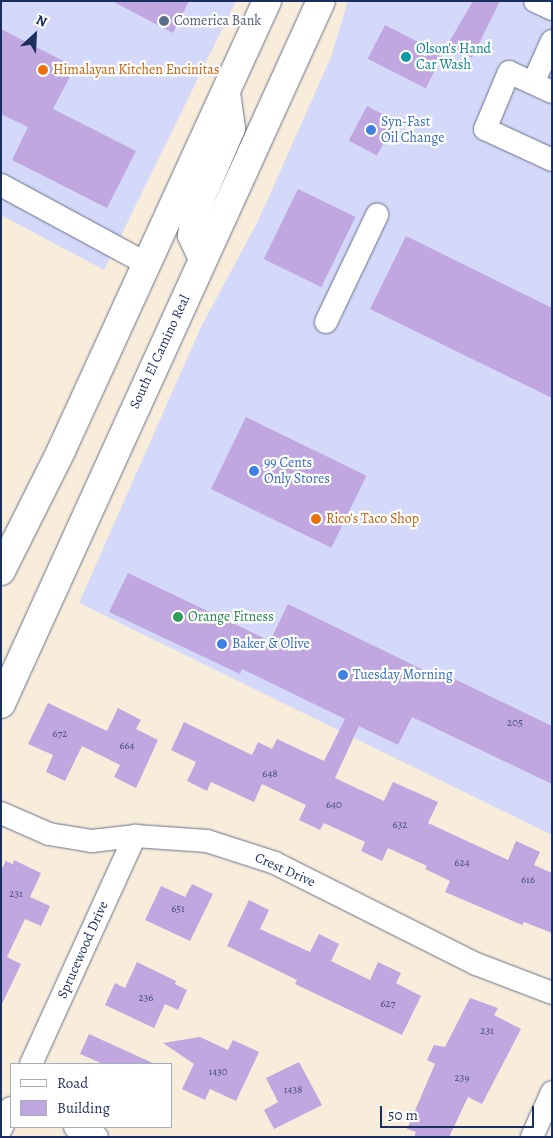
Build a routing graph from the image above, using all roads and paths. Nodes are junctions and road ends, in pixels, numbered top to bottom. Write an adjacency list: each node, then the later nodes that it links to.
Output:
1 (267, 1): 7 (main road)
2 (322, 1): 11 (main road, South El Camino Real)
3 (535, 1): 4 (street)
4 (552, 10)
5 (552, 40): 6 (street)
6 (542, 88): 8 (street)
7 (226, 92): 11 (main road); 12 (main road)
8 (552, 160)
9 (1, 185): 12 (street)
10 (377, 215): 13 (street)
11 (203, 259): 15 (main road, South El Camino Real)
12 (147, 264): 14 (main road)
13 (326, 322)
14 (1, 571)
15 (1, 704)
16 (1, 813): 17 (street, Crest Drive)
17 (135, 836): 18 (street, Crest Drive); 19 (street, Sprucewood Drive)
18 (552, 993)
19 (31, 1063)
20 (552, 1092): 25 (street)
21 (10, 1110): 23 (street)
22 (77, 1128): 24 (street)
23 (1, 1129)
24 (97, 1137)
25 (532, 1137)

